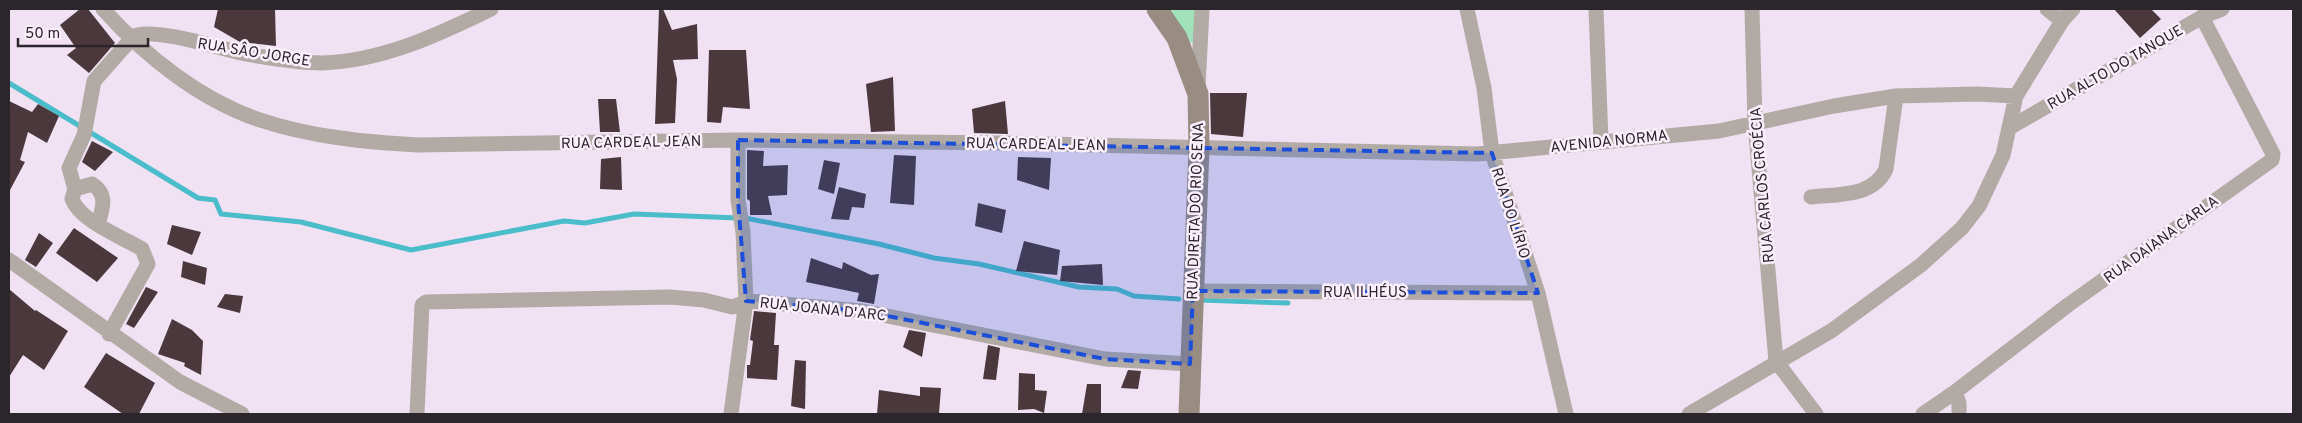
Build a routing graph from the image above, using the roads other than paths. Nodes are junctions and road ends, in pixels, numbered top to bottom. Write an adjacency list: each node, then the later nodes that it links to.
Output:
1 (104, 9): 13 (street, RUA CARDEAL JEAN)
2 (491, 9): 13 (street, RUA SÂO JORGE)
3 (1157, 9): 14 (main road)
4 (1202, 9): 14 (street, RUA DIRETA DO RIO SENA)
5 (1468, 9): 22 (street, RUA DO LÍRIO)
6 (1596, 9): 20 (street)
7 (1752, 9): 17 (street, RUA CARLOS CROÉCIA)
8 (2048, 9): 12 (street)
9 (2073, 9): 12 (street)
10 (2222, 9): 11 (street, RUA ALTO DO TANQUE)
11 (2202, 17): 18 (street, RUA ALTO DO TANQUE); 33 (street, RUA DAIANA CARLA)
12 (2062, 21): 16 (street)
13 (130, 39): 19 (street, RUA CARDEAL JEAN); 23 (street)
14 (1198, 94): 21 (main road, RUA DIRETA DO RIO SENA)
15 (1896, 96): 16 (street, AVENIDA NORMA); 17 (street, AVENIDA NORMA); 24 (street)
16 (2016, 96): 18 (street)
17 (1756, 123): 20 (street, AVENIDA NORMA); 31 (street, RUA CARLOS CROÉCIA)
18 (2008, 128): 31 (street)
19 (738, 140): 21 (street, RUA CARDEAL JEAN); 29 (street)
20 (1600, 141): 22 (street, AVENIDA NORMA)
21 (1199, 147): 22 (street, AVENIDA NORMA); 27 (main road, RUA DIRETA DO RIO SENA)
22 (1492, 153): 28 (street, RUA DO LÍRIO)
23 (75, 189): 25 (street); 25 (street)
24 (1811, 197)
25 (98, 224): 30 (street)
26 (9, 260): 30 (street)
27 (1193, 291): 28 (street, RUA ILHÉUS); 32 (main road, RUA DIRETA DO RIO SENA)
28 (1538, 293): 38 (street, RUA DO LÍRIO)
29 (746, 301): 32 (street, RUA JOANA D'ARC); 35 (street, RUA JOANA D'ARC); 36 (street)
30 (109, 334): 34 (street)
31 (1776, 361): 39 (street); 40 (street)
32 (1190, 364): 37 (main road, RUA DIRETA DO RIO SENA)
33 (1955, 392): 41 (street, RUA DAIANA CARLA); 42 (street)
34 (242, 414)
35 (417, 414)
36 (731, 414)
37 (1189, 414)
38 (1566, 414)
39 (1689, 414)
40 (1816, 414)
41 (1923, 414)
42 (1959, 414)

